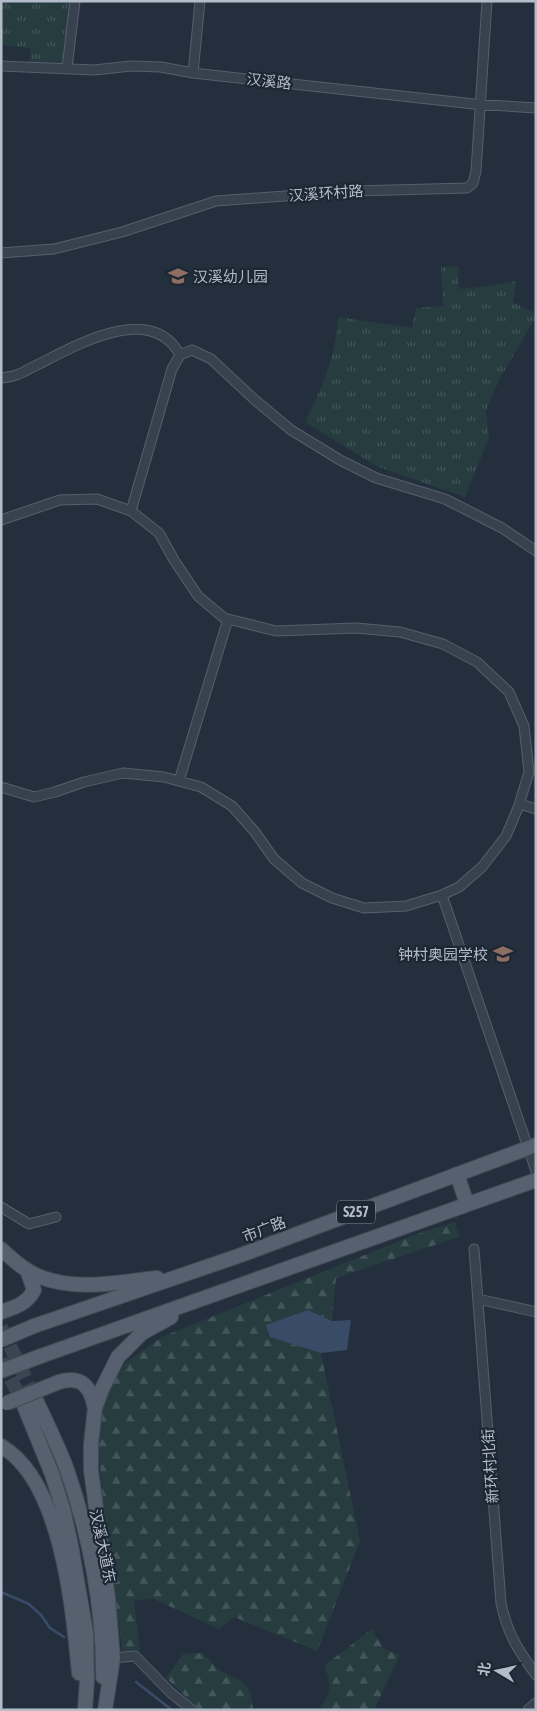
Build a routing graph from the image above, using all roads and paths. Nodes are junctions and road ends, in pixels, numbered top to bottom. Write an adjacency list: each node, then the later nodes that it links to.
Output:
1 (75, 1): 5 (street)
2 (200, 1): 6 (street)
3 (487, 1): 7 (street, 汉溪环村路)
4 (1, 66): 5 (street, 汉溪路)
5 (67, 68): 6 (street, 汉溪路)
6 (193, 72): 7 (street, 汉溪路)
7 (480, 104): 8 (street, 汉溪路); 9 (street, 汉溪环村路)
8 (536, 108)
9 (1, 253)
10 (180, 355): 11 (street); 12 (street); 14 (street)
11 (1, 378)
12 (131, 511): 13 (street); 15 (street)
13 (1, 520)
14 (536, 551)
15 (228, 619): 16 (street); 18 (street)
16 (179, 781): 17 (street); 20 (street)
17 (1, 787)
18 (520, 804): 19 (street); 20 (street)
19 (536, 809)
20 (442, 895): 21 (street)
21 (532, 1146): 22 (street); 23 (main road, 市广路 / S257)
22 (536, 1171)
23 (457, 1174): 25 (main road); 31 (main road, 市广路 / S257)
24 (536, 1180): 25 (main road, S257)
25 (467, 1204): 32 (main road, S257)
26 (1, 1207): 27 (street)
27 (56, 1218)
28 (1, 1249): 30 (main road)
29 (474, 1249): 33 (street, 新环村北街)
30 (27, 1270): 31 (main road); 34 (main road)
31 (183, 1275): 36 (main road, 市广路 / S257, bridge)
32 (204, 1298): 37 (main road, S257, bridge); 39 (main road)
33 (478, 1299): 35 (street); 42 (street, 新环村北街)
34 (7, 1310)
35 (536, 1312)
36 (1, 1340)
37 (1, 1371)
38 (4, 1406): 39 (main road, bridge)
39 (95, 1409): 41 (main road)
40 (3, 1447): 44 (main road)
41 (113, 1658): 45 (main road); 46 (street)
42 (536, 1675)
43 (536, 1703): 47 (street)
44 (83, 1710): 45 (main road, 汉溪大道东)
45 (104, 1710)
46 (192, 1710)
47 (528, 1710)

